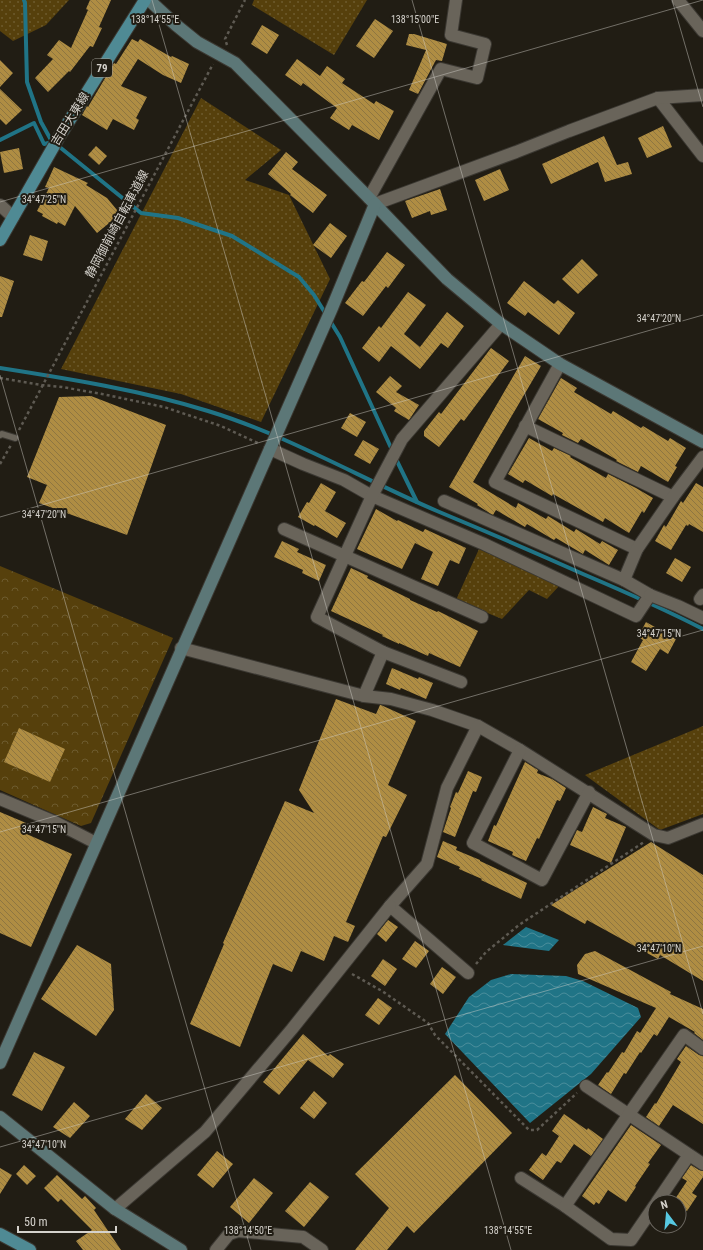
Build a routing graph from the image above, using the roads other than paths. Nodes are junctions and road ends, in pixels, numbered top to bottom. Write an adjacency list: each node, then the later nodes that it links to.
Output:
1 (145, 0): 11 (main road, 吉田大東線 / 79)
2 (149, 0): 9 (street)
3 (456, 0): 9 (street)
4 (678, 0): 5 (street)
5 (703, 31)
6 (703, 95): 7 (street)
7 (658, 98): 8 (street); 9 (street)
8 (703, 156)
9 (372, 201): 13 (street); 19 (street)
10 (0, 205): 11 (street)
11 (13, 217): 12 (main road, 吉田大東線 / 79)
12 (0, 240)
13 (501, 324): 14 (street); 21 (street)
14 (560, 364): 15 (street); 18 (street)
15 (525, 426): 22 (street); 25 (street)
16 (0, 434): 17 (lane)
17 (15, 438)
18 (703, 442)
19 (271, 447): 21 (street); 31 (street)
20 (703, 457): 22 (street)
21 (373, 494): 26 (street); 28 (street)
22 (673, 497): 25 (street)
23 (444, 502): 27 (street)
24 (284, 529): 26 (street)
25 (637, 549): 27 (street)
26 (344, 557): 29 (street); 32 (street)
27 (624, 580): 28 (street)
28 (650, 596): 30 (street)
29 (482, 617)
30 (703, 618)
31 (181, 648): 34 (street); 40 (street)
32 (383, 652): 33 (street); 34 (street)
33 (461, 682)
34 (364, 696): 35 (street)
35 (478, 726): 36 (street); 41 (street)
36 (520, 750): 37 (street); 37 (street)
37 (588, 792): 39 (street)
38 (0, 799): 40 (street)
39 (703, 824)
40 (96, 843): 44 (street)
41 (390, 906): 42 (street); 53 (street)
42 (468, 973)
43 (703, 1049): 46 (street)
44 (0, 1063)
45 (586, 1086): 46 (street)
46 (628, 1114): 48 (street); 52 (street)
47 (0, 1117): 53 (street)
48 (689, 1155): 49 (street); 51 (street)
49 (703, 1164)
50 (521, 1178): 52 (street)
51 (662, 1194)
52 (565, 1206): 54 (street)
53 (115, 1209): 57 (street)
54 (647, 1217)
55 (0, 1234): 56 (main road)
56 (30, 1250)
57 (181, 1250)
58 (216, 1250): 59 (street)
59 (322, 1250)

